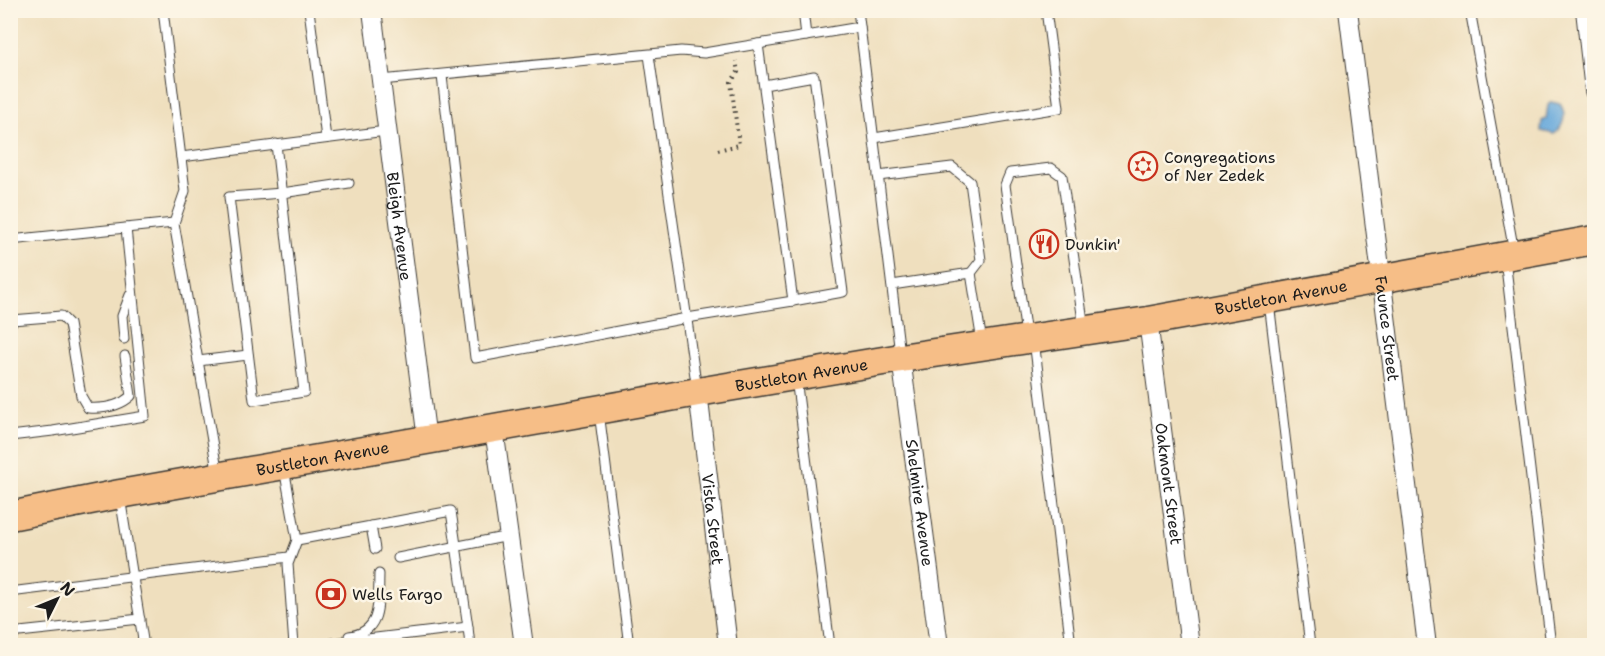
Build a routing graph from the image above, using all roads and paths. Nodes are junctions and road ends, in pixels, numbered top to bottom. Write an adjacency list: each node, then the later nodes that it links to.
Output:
1 (163, 10): 24 (lane)
2 (309, 10): 20 (lane)
3 (372, 10): 16 (street, Bleigh Avenue)
4 (803, 10): 11 (lane)
5 (858, 10): 10 (lane)
6 (1046, 10): 21 (lane)
7 (1348, 10): 34 (street, Faunce Street)
8 (1470, 10): 32 (lane)
9 (1585, 10): 18 (street)
10 (860, 27): 11 (lane); 21 (lane)
11 (806, 36): 12 (lane)
12 (758, 44): 13 (lane); 17 (lane)
13 (733, 48): 14 (lane); 23 (path)
14 (649, 55): 15 (lane); 40 (lane)
15 (442, 76): 16 (lane); 40 (lane)
16 (381, 80): 19 (street, Bleigh Avenue)
17 (764, 85): 38 (lane); 38 (lane)
18 (1594, 90)
19 (386, 131): 20 (lane); 56 (street, Bleigh Avenue)
20 (326, 138): 22 (lane)
21 (874, 138): 25 (lane)
22 (276, 144): 24 (lane); 27 (lane)
23 (718, 150)
24 (181, 157): 28 (lane)
25 (879, 176): 33 (lane); 35 (lane)
26 (349, 183): 27 (lane)
27 (282, 193): 47 (lane); 47 (lane)
28 (174, 222): 29 (lane); 50 (lane)
29 (126, 228): 30 (lane); 36 (lane)
30 (10, 240)
31 (1594, 240): 32 (main road, Bustleton Avenue)
32 (1510, 256): 34 (main road, Bustleton Avenue); 87 (lane)
33 (971, 273): 35 (lane); 46 (lane)
34 (1382, 279): 37 (main road, Bustleton Avenue); 86 (street, Faunce Street)
35 (892, 285): 49 (lane)
36 (131, 292): 45 (lane); 55 (lane)
37 (1269, 300): 42 (main road, Bustleton Avenue); 85 (lane)
38 (793, 301): 40 (lane)
39 (10, 308): 41 (lane)
40 (687, 318): 52 (lane)
41 (11, 320): 48 (lane)
42 (1148, 321): 43 (main road, Bustleton Avenue); 84 (street, Oakmont Street)
43 (1084, 330): 44 (main road, Bustleton Avenue); 44 (lane)
44 (1030, 338): 46 (main road, Bustleton Avenue); 83 (lane)
45 (124, 339)
46 (982, 346): 49 (main road, Bustleton Avenue)
47 (248, 355): 50 (lane)
48 (125, 356)
49 (901, 358): 51 (main road, Bustleton Avenue); 82 (street, Shelmire Avenue)
50 (198, 361): 58 (lane)
51 (796, 376): 52 (main road, Bustleton Avenue); 81 (lane)
52 (698, 392): 53 (main road, Bustleton Avenue); 80 (street, Vista Street)
53 (599, 410): 54 (main road, Bustleton Avenue); 79 (lane)
54 (494, 429): 56 (main road, Bustleton Avenue); 62 (street)
55 (10, 436)
56 (427, 440): 57 (main road, Bustleton Avenue)
57 (284, 465): 58 (main road, Bustleton Avenue); 63 (lane)
58 (219, 477): 59 (main road, Bustleton Avenue)
59 (120, 494): 60 (main road, Bustleton Avenue); 69 (lane)
60 (10, 516)
61 (371, 526): 63 (lane); 64 (lane); 65 (lane)
62 (509, 536): 64 (lane); 78 (street)
63 (297, 540): 66 (lane)
64 (456, 546): 67 (lane); 72 (lane)
65 (375, 549)
66 (289, 557): 69 (lane); 74 (lane)
67 (398, 558)
68 (379, 574): 74 (lane)
69 (133, 577): 70 (lane); 71 (lane)
70 (10, 592)
71 (140, 619): 73 (lane); 75 (lane)
72 (468, 627): 76 (lane); 77 (lane)
73 (10, 633)
74 (293, 644)
75 (144, 645)
76 (309, 645)
77 (470, 645)
78 (524, 645)
79 (629, 645)
80 (728, 645)
81 (830, 645)
82 (939, 645)
83 (1071, 645)
84 (1190, 645)
85 (1310, 645)
86 (1427, 645)
87 (1551, 645)

